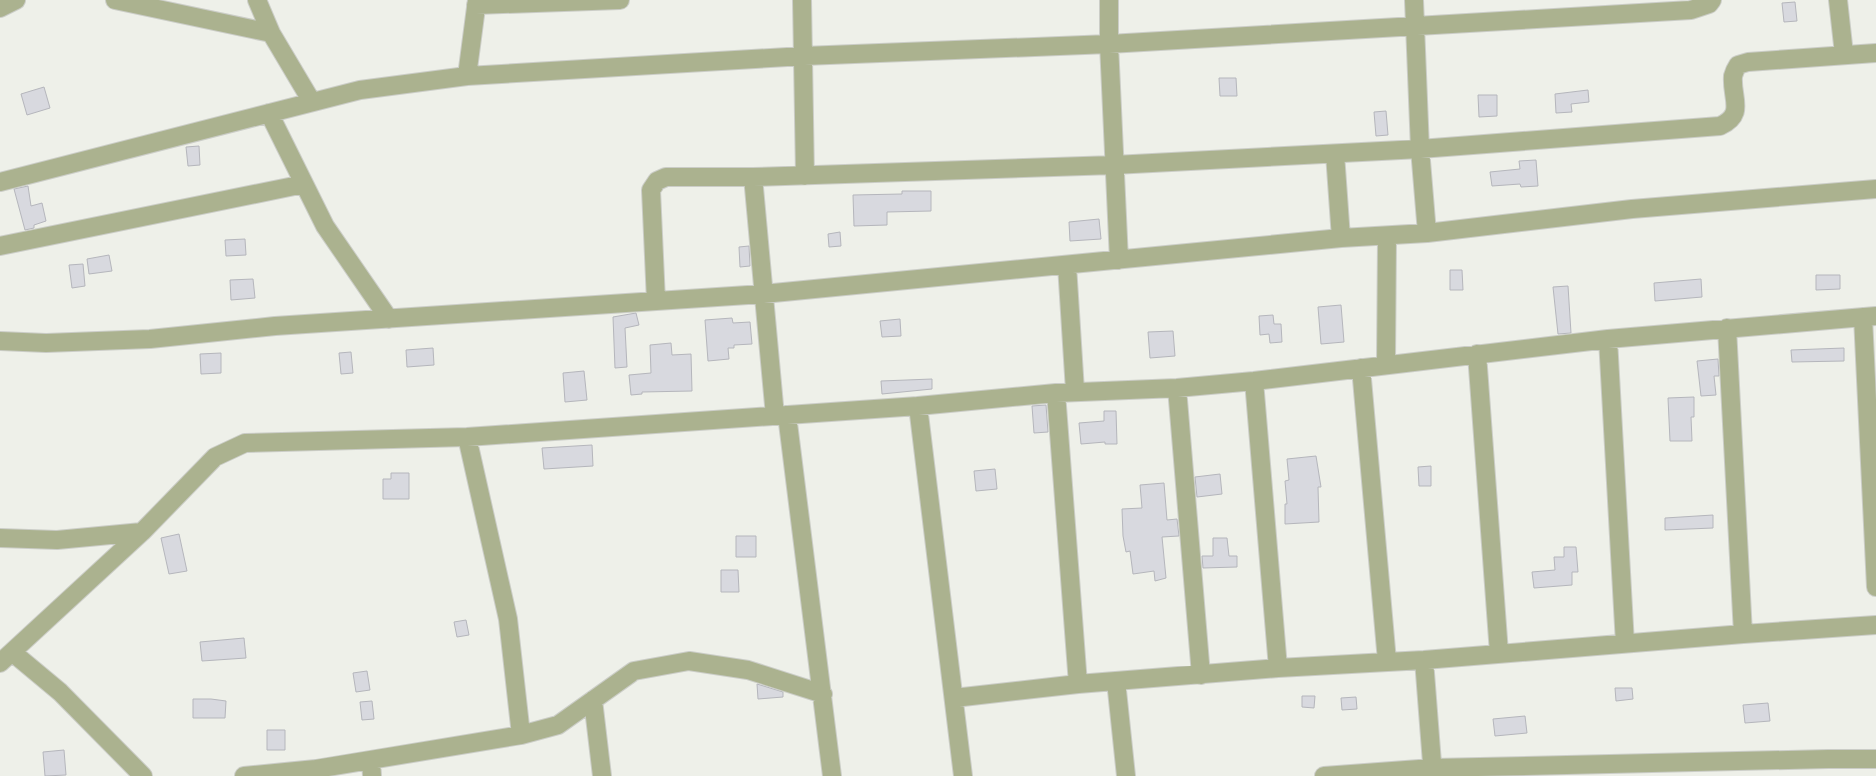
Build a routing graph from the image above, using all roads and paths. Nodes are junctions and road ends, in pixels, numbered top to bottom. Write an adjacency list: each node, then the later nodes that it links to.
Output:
1 (16, 0): 11 (street)
2 (115, 0): 13 (street)
3 (257, 0): 13 (street)
4 (620, 0): 10 (street)
5 (802, 0): 17 (street)
6 (1109, 0): 14 (street)
7 (1414, 0): 12 (street)
8 (1712, 0): 12 (street)
9 (1838, 0): 16 (street)
10 (477, 2): 18 (street)
11 (0, 8)
12 (1415, 26): 14 (street); 21 (street)
13 (271, 32): 19 (street)
14 (1109, 44): 17 (street); 23 (street)
15 (1876, 53): 16 (street)
16 (1844, 54): 21 (street)
17 (804, 56): 18 (street); 24 (street)
18 (467, 76): 19 (street)
19 (312, 102): 20 (street)
20 (269, 113): 26 (street); 27 (street)
21 (1420, 149): 22 (street); 29 (street)
22 (1335, 154): 23 (street); 31 (street)
23 (1114, 165): 24 (street); 33 (street)
24 (805, 176): 25 (street)
25 (753, 177): 35 (street); 36 (street)
26 (0, 182)
27 (304, 184): 32 (street); 38 (street)
28 (1876, 189): 29 (street)
29 (1427, 233): 30 (street)
30 (1387, 236): 31 (street); 44 (street)
31 (1342, 238): 33 (street)
32 (0, 246)
33 (1119, 260): 34 (street)
34 (1066, 265): 35 (street); 48 (street)
35 (763, 294): 36 (street); 51 (street)
36 (656, 301): 38 (street)
37 (1870, 317): 39 (street); 55 (street)
38 (389, 319): 42 (street)
39 (1727, 328): 41 (street); 57 (street)
40 (0, 336): 42 (street)
41 (1608, 338): 43 (street); 58 (street)
42 (0, 341)
43 (1477, 354): 44 (street); 59 (street)
44 (1386, 365): 45 (street)
45 (1361, 368): 46 (street); 62 (street)
46 (1254, 382): 47 (street); 63 (street)
47 (1177, 388): 48 (street); 64 (street)
48 (1075, 391): 49 (street)
49 (1056, 393): 50 (street); 66 (street)
50 (918, 406): 51 (street); 68 (street)
51 (781, 415): 52 (street); 67 (street)
52 (467, 437): 53 (street); 70 (street)
53 (142, 532): 54 (street); 60 (street)
54 (0, 538)
55 (1876, 587)
56 (1876, 624): 57 (street)
57 (1743, 634): 58 (street)
58 (1625, 644): 59 (street)
59 (1499, 653): 61 (street)
60 (6, 657): 76 (street)
61 (1424, 660): 62 (street); 74 (street)
62 (1388, 661): 63 (street)
63 (1278, 668): 64 (street)
64 (1201, 675): 65 (street)
65 (1116, 681): 66 (street); 81 (street)
66 (1078, 684): 68 (street)
67 (823, 694): 69 (street); 79 (street)
68 (954, 698): 80 (street)
69 (593, 700): 70 (street); 78 (street)
70 (521, 735): 72 (street)
71 (1876, 760): 73 (street)
72 (372, 768): 75 (street)
73 (1732, 768): 74 (street)
74 (1433, 772): 82 (street)
75 (316, 773): 77 (street)
76 (143, 776)
77 (244, 776)
78 (602, 776)
79 (832, 776)
80 (963, 776)
81 (1126, 776)
82 (1324, 776)

